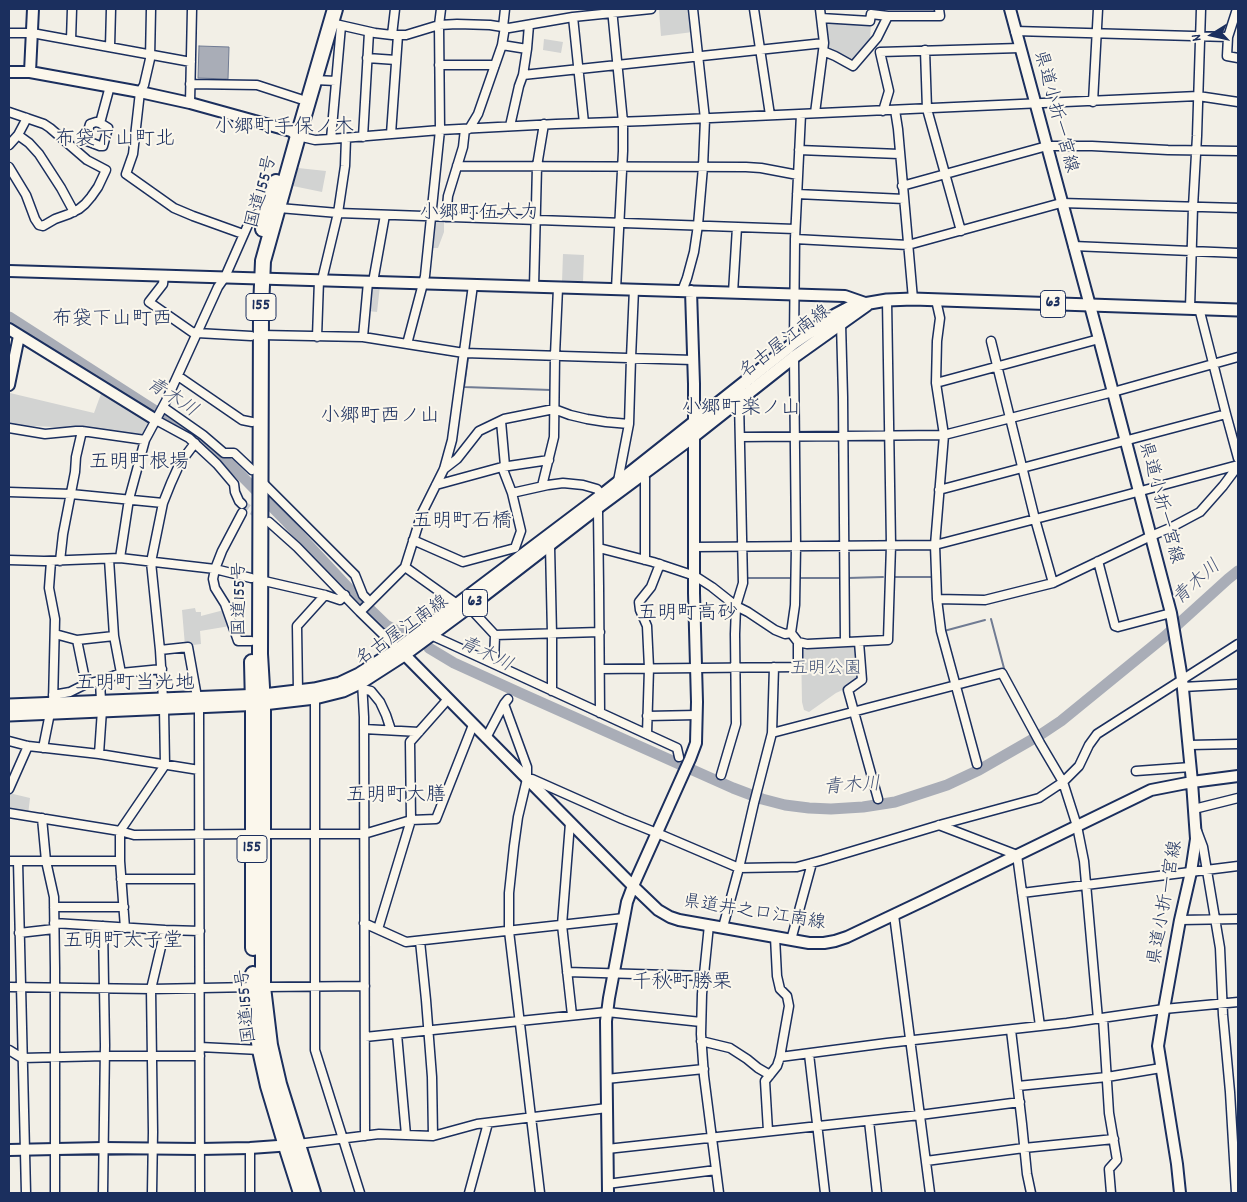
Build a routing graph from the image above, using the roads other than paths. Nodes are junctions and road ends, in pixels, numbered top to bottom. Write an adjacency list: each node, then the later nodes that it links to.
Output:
1 (33, 9): 31 (street)
2 (72, 9): 37 (street)
3 (111, 9): 40 (street)
4 (151, 9): 47 (street)
5 (192, 9): 52 (street)
6 (326, 9): 66 (highway, 国道155号 / 155)
7 (335, 9): 24 (highway, 国道155号 / 155)
8 (395, 9): 33 (street)
9 (441, 9): 25 (street)
10 (505, 9): 27 (street)
11 (652, 9): 20 (street)
12 (693, 9): 48 (street)
13 (754, 9): 43 (street)
14 (820, 9): 23 (street)
15 (939, 9): 21 (street)
16 (1010, 9): 28 (street, 県道小折一宮線)
17 (1098, 9): 32 (street)
18 (1201, 9): 34 (street)
19 (1237, 9): 35 (street)
20 (612, 11): 22 (street); 55 (street)
21 (888, 14): 23 (street); 36 (street)
22 (572, 17): 26 (street); 56 (street)
23 (821, 18): 38 (street)
24 (336, 24): 29 (street); 60 (highway, 国道155号 / 155); 61 (street)
25 (439, 25): 27 (street); 33 (street); 53 (street)
26 (529, 25): 27 (street); 42 (street)
27 (504, 27): 39 (street)
28 (1015, 31): 32 (street); 41 (street, 県道小折一宮線)
29 (369, 32): 33 (street); 49 (street)
30 (9, 33): 31 (street)
31 (32, 33): 37 (street); 58 (street)
32 (1098, 33): 34 (street); 67 (street)
33 (395, 35): 51 (street)
34 (1200, 36): 35 (street); 65 (street)
35 (1228, 37): 50 (street)
36 (877, 38): 45 (street); 46 (street)
37 (71, 40): 40 (street)
38 (824, 43): 43 (street); 45 (street)
39 (502, 45): 42 (street); 54 (street)
40 (110, 47): 47 (street)
41 (1020, 48): 44 (street); 70 (street, 県道小折一宮線)
42 (527, 49): 59 (street)
43 (760, 50): 48 (street); 77 (street)
44 (925, 50): 46 (street); 71 (street)
45 (823, 51): 75 (street)
46 (880, 52): 72 (street)
47 (150, 54): 52 (street); 64 (street)
48 (698, 56): 55 (street); 79 (street)
49 (367, 58): 51 (street); 90 (street)
50 (1238, 58)
51 (396, 60): 88 (street)
52 (191, 62): 62 (street)
53 (439, 65): 54 (street); 86 (street)
54 (495, 65): 85 (street)
55 (618, 65): 56 (street); 80 (street)
56 (578, 70): 59 (street); 82 (street)
57 (9, 72): 58 (street)
58 (30, 72): 63 (street)
59 (523, 75): 84 (street)
60 (315, 80): 61 (street); 87 (highway, 国道155号 / 155)
61 (336, 81): 92 (street)
62 (190, 84): 66 (street); 69 (street)
63 (110, 86): 64 (street); 81 (street)
64 (140, 92): 69 (street); 125 (street)
65 (1198, 96): 67 (street); 68 (street); 96 (street)
66 (300, 99): 87 (highway, 国道155号 / 155)
67 (1093, 102): 70 (street)
68 (1238, 102)
69 (190, 104): 87 (street)
70 (1035, 104): 71 (street); 94 (street, 県道小折一宮線)
71 (927, 108): 73 (street); 104 (street)
72 (883, 110): 73 (street); 75 (street)
73 (895, 110): 98 (street)
74 (9, 112): 78 (street)
75 (815, 113): 76 (street)
76 (801, 114): 77 (street); 95 (street)
77 (770, 116): 79 (street)
78 (27, 118): 89 (street); 113 (street)
79 (704, 119): 80 (street); 103 (street)
80 (623, 122): 82 (street); 102 (street)
81 (100, 123)
82 (584, 123): 83 (street)
83 (544, 124): 84 (street); 100 (street)
84 (510, 126): 85 (street)
85 (467, 129): 86 (street); 99 (street)
86 (440, 130): 88 (street); 117 (street)
87 (294, 133): 92 (street); 111 (highway, 国道155号 / 155); 115 (highway, 国道155号 / 155)
88 (391, 134): 90 (street)
89 (18, 135): 93 (street); 113 (street)
90 (363, 137): 91 (street)
91 (346, 138): 92 (street); 114 (street)
92 (331, 139)
93 (9, 145)
94 (1046, 146): 96 (street); 104 (street); 109 (street, 県道小折一宮線)
95 (799, 150): 98 (street); 105 (street)
96 (1197, 150): 97 (street); 110 (street)
97 (1238, 151)
98 (900, 154): 106 (street)
99 (457, 166): 100 (street); 118 (street)
100 (537, 166): 102 (street); 119 (street)
101 (9, 167): 113 (street)
102 (622, 167): 103 (street); 120 (street)
103 (703, 167): 105 (street); 121 (street)
104 (945, 174): 106 (street); 124 (street)
105 (798, 175): 107 (street)
106 (902, 186): 108 (street)
107 (797, 194): 108 (street); 123 (street)
108 (904, 199): 127 (street)
109 (1061, 203): 110 (street); 124 (street); 128 (street, 県道小折一宮線)
110 (1193, 207): 112 (street); 129 (street)
111 (279, 208): 114 (street); 134 (highway, 国道155号 / 155)
112 (1238, 208)
113 (74, 212)
114 (338, 213): 116 (street); 135 (street)
115 (266, 215): 125 (street); 134 (highway, 国道155号 / 155)
116 (385, 215): 117 (street); 136 (street)
117 (430, 216): 118 (street); 137 (street)
118 (446, 217): 119 (street)
119 (536, 220): 120 (street); 139 (street)
120 (619, 223): 121 (street); 141 (street)
121 (698, 225): 122 (street); 143 (street)
122 (737, 227): 123 (street); 144 (street)
123 (796, 229): 126 (street)
124 (961, 231): 127 (street)
125 (243, 234): 133 (street)
126 (795, 239): 127 (street); 145 (street)
127 (908, 246): 146 (street)
128 (1073, 246): 129 (street); 150 (street, 県道小折一宮線)
129 (1192, 251): 130 (street); 151 (street)
130 (1238, 252)
131 (9, 271): 132 (street)
132 (164, 275): 133 (street); 155 (street)
133 (225, 277): 134 (street); 155 (street)
134 (258, 278): 135 (street); 157 (highway, 国道155号 / 155)
135 (321, 280): 136 (street); 158 (street)
136 (370, 282): 137 (street); 159 (street)
137 (424, 283): 138 (street); 163 (street)
138 (473, 285): 139 (street); 165 (street)
139 (534, 287): 140 (street)
140 (558, 288): 141 (street); 166 (street)
141 (616, 289): 142 (street)
142 (634, 290): 143 (street); 169 (street)
143 (687, 291): 144 (street); 170 (street)
144 (733, 293): 145 (street)
145 (794, 295): 149 (street); 162 (street)
146 (913, 299): 147 (main road, 名古屋江南線 / 63); 148 (main road, 名古屋江南線 / 63)
147 (887, 300): 149 (main road, 名古屋江南線 / 63); 191 (street)
148 (936, 300): 150 (main road, 名古屋江南線 / 63); 175 (street)
149 (868, 304): 153 (main road, 名古屋江南線 / 63); 162 (main road, 名古屋江南線 / 63)
150 (1090, 305): 151 (main road, 名古屋江南線 / 63); 160 (street, 県道小折一宮線)
151 (1195, 308): 152 (main road, 名古屋江南線 / 63); 171 (street)
152 (1238, 310)
153 (840, 323): 167 (main road, 名古屋江南線 / 63); 194 (street)
154 (9, 329): 156 (street)
155 (197, 333): 157 (street); 173 (street)
156 (19, 336): 164 (street); 181 (street)
157 (256, 336): 158 (street); 184 (highway, 国道155号 / 155); 205 (highway, 国道155号 / 155)
158 (316, 337): 159 (street)
159 (363, 338): 163 (street)
160 (1099, 339): 172 (street); 176 (street, 県道小折一宮線)
161 (991, 341): 172 (street)
162 (794, 343): 185 (main road, 名古屋江南線 / 63)
163 (407, 344): 165 (street)
164 (12, 350): 174 (street)
165 (464, 353): 166 (street); 202 (street)
166 (555, 355): 169 (street); 179 (street)
167 (794, 357): 177 (main road, 名古屋江南線 / 63); 193 (street)
168 (1238, 357): 171 (street)
169 (631, 358): 170 (street); 186 (street)
170 (693, 360): 185 (street)
171 (1213, 364): 176 (street); 180 (street)
172 (998, 367): 175 (street); 182 (street)
173 (178, 376): 178 (street); 184 (street)
174 (9, 384)
175 (936, 384): 189 (street)
176 (1113, 392): 182 (street); 196 (street, 県道小折一宮線)
177 (739, 401): 190 (main road, 名古屋江南線 / 63); 192 (street)
178 (162, 408): 181 (street); 205 (street)
179 (554, 409): 183 (street); 186 (street); 199 (street)
180 (1226, 414): 196 (street); 198 (street)
181 (157, 418): 195 (street); 197 (street)
182 (1010, 418): 189 (street); 203 (street)
183 (501, 421): 201 (street); 202 (street)
184 (252, 422): 205 (highway, 国道155号 / 155)
185 (694, 422): 190 (street); 206 (main road, 名古屋江南線 / 63)
186 (629, 424): 206 (street)
187 (9, 428): 188 (street)
188 (82, 431): 195 (street); 213 (street)
189 (944, 435): 191 (street); 209 (street)
190 (694, 436): 204 (main road, 名古屋江南線 / 63); 229 (street)
191 (890, 436): 194 (street); 225 (street)
192 (740, 437): 193 (street); 230 (street)
193 (795, 437): 194 (street); 227 (street)
194 (844, 437): 228 (street)
195 (145, 440): 215 (street)
196 (1125, 441): 203 (street); 210 (street, 県道小折一宮線)
197 (195, 443): 216 (street); 217 (street)
198 (1238, 458)
199 (548, 460): 201 (street); 208 (street)
200 (1238, 465): 210 (street); 222 (street)
201 (503, 466): 207 (street); 212 (street)
202 (444, 469): 207 (street)
203 (1023, 469): 209 (street); 220 (street)
204 (642, 474): 218 (main road, 名古屋江南線 / 63); 236 (street)
205 (256, 476): 216 (highway, 国道155号 / 155); 253 (street)
206 (618, 481): 214 (main road, 名古屋江南線 / 63)
207 (436, 485): 223 (street)
208 (542, 486): 212 (street); 214 (street)
209 (939, 490): 226 (street)
210 (1139, 491): 220 (street); 222 (street, 県道小折一宮線)
211 (9, 492): 213 (street)
212 (512, 493): 232 (street)
213 (71, 494): 215 (street); 238 (street)
214 (602, 494): 241 (main road, 名古屋江南線 / 63)
215 (130, 500): 217 (street); 233 (street)
216 (252, 502): 246 (highway, 国道155号 / 155)
217 (163, 504): 240 (street)
218 (597, 508): 224 (main road, 名古屋江南線 / 63); 231 (street)
219 (242, 513): 244 (street)
220 (1035, 519): 226 (street); 247 (street)
221 (269, 522): 249 (street)
222 (1151, 536): 239 (street); 254 (street, 県道小折一宮線)
223 (413, 540): 232 (street); 243 (street)
224 (549, 545): 251 (main road, 名古屋江南線 / 63); 258 (street)
225 (892, 545): 226 (street); 228 (street); 266 (street)
226 (935, 545): 250 (street)
227 (796, 546): 228 (street); 230 (street); 256 (street)
228 (845, 546): 265 (street)
229 (694, 547): 230 (street); 245 (street)
230 (743, 547): 252 (street)
231 (599, 548): 236 (street); 255 (street)
232 (499, 552): 241 (street)
233 (120, 558): 234 (street); 240 (street)
234 (109, 559): 238 (street); 261 (street)
235 (9, 560): 237 (street)
236 (645, 560): 242 (street)
237 (51, 561): 238 (street); 257 (street)
238 (60, 561)
239 (1098, 561): 247 (street); 254 (street)
240 (151, 562): 244 (street); 268 (street)
241 (510, 564): 251 (main road, 名古屋江南線 / 63)
242 (660, 564): 245 (street); 272 (street)
243 (405, 567): 251 (street); 253 (street)
244 (215, 569): 246 (street); 263 (street)
245 (694, 576): 252 (street); 273 (street)
246 (256, 579): 248 (street); 263 (highway, 国道155号 / 155); 288 (highway, 国道155号 / 155)
247 (1052, 582): 250 (street)
248 (325, 595): 249 (street); 284 (street)
249 (345, 595): 253 (street)
250 (937, 599): 282 (street)
251 (463, 606): 259 (main road, 名古屋江南線 / 63); 260 (street); 269 (main road, 名古屋江南線 / 63)
252 (736, 606): 256 (street); 274 (street)
253 (365, 607): 269 (street)
254 (1171, 616): 279 (street, 県道小折一宮線)
255 (600, 632): 258 (street); 276 (street)
256 (791, 633): 264 (street)
257 (55, 634): 262 (street); 291 (street)
258 (552, 634): 260 (street); 285 (street)
259 (430, 635): 269 (main road, 名古屋江南線 / 63); 270 (street)
260 (495, 635): 270 (street)
261 (114, 636): 262 (street); 277 (street)
262 (77, 640): 280 (street)
263 (251, 641): 288 (highway, 国道155号 / 155)
264 (798, 642): 265 (street); 271 (street)
265 (845, 642): 266 (street)
266 (859, 642): 294 (street)
267 (1238, 644): 279 (street)
268 (160, 650): 275 (street); 289 (street)
269 (401, 652): 283 (main road, 名古屋江南線 / 63); 284 (main road, 名古屋江南線 / 63); 287 (street, 県道井之口江南線)
270 (494, 664): 285 (street)
271 (774, 667): 274 (street); 303 (street)
272 (649, 668): 273 (street); 276 (street); 298 (street)
273 (697, 668): 274 (street); 297 (street)
274 (735, 668): 318 (street)
275 (162, 669): 277 (street); 290 (street)
276 (600, 669): 295 (street)
277 (121, 674): 278 (street)
278 (100, 681): 280 (street); 293 (street)
279 (1182, 683): 281 (street); 308 (street, 県道小折一宮線); 321 (street)
280 (86, 684): 291 (street)
281 (1238, 684)
282 (956, 685): 294 (street); 313 (street); 321 (street)
283 (363, 686): 286 (main road, 名古屋江南線 / 63); 300 (street); 301 (street)
284 (298, 691): 288 (main road, 名古屋江南線 / 63)
285 (552, 691): 295 (street)
286 (315, 698): 288 (main road, 名古屋江南線 / 63); 338 (street)
287 (448, 699): 299 (street, 県道井之口江南線); 302 (street)
288 (257, 700): 289 (main road, 名古屋江南線 / 63); 337 (highway, 国道155号 / 155)
289 (198, 702): 290 (main road, 名古屋江南線 / 63); 316 (street)
290 (163, 703): 293 (main road, 名古屋江南線 / 63); 314 (street)
291 (52, 704): 292 (main road, 名古屋江南線 / 63); 293 (main road, 名古屋江南線 / 63); 296 (main road, 名古屋江南線 / 63); 310 (street)
292 (9, 705)
293 (102, 706): 311 (street)
294 (854, 712): 303 (street); 325 (street)
295 (600, 713): 304 (street)
296 (9, 715)
297 (697, 715): 298 (street); 312 (street)
298 (648, 716): 304 (street)
299 (473, 725): 305 (street, 県道井之口江南線); 329 (street)
300 (364, 728): 301 (street); 339 (street)
301 (390, 730): 302 (street)
302 (419, 732): 329 (street)
303 (772, 733): 347 (street)
304 (647, 734): 312 (street)
305 (486, 738): 320 (street, 県道井之口江南線); 320 (street)
306 (9, 741): 309 (street)
307 (1238, 744): 308 (street)
308 (1189, 745): 315 (street, 県道小折一宮線)
309 (28, 746): 310 (street); 323 (street)
310 (43, 748): 311 (street)
311 (99, 754): 314 (street)
312 (684, 758): 335 (street)
313 (977, 764)
314 (165, 765): 316 (street); 334 (street)
315 (1191, 767): 317 (street); 322 (street, 県道小折一宮線)
316 (199, 770): 336 (street)
317 (1136, 771)
318 (721, 776)
319 (1238, 776): 322 (street, 県道井之口江南線)
320 (527, 780): 330 (street, 県道井之口江南線); 335 (street); 372 (street)
321 (1063, 782): 331 (street); 332 (street)
322 (1192, 782): 326 (street, 県道小折一宮線); 332 (street, 県道井之口江南線)
323 (9, 789)
324 (1238, 798): 326 (street)
325 (878, 799)
326 (1194, 810): 333 (street, 県道小折一宮線)
327 (9, 813): 328 (street)
328 (42, 818): 334 (street); 343 (street)
329 (411, 820): 339 (street); 369 (street)
330 (570, 823): 353 (street, 県道井之口江南線); 363 (street)
331 (940, 825): 340 (street); 345 (street)
332 (1077, 826): 340 (street, 県道井之口江南線); 352 (street)
333 (1196, 828): 348 (street); 349 (street, 県道小折一宮線)
334 (120, 831): 336 (street); 344 (street)
335 (657, 833): 347 (street); 353 (street)
336 (199, 834): 337 (street); 350 (street)
337 (257, 834): 338 (street); 383 (highway, 国道155号 / 155)
338 (316, 834): 339 (street); 380 (street)
339 (364, 834): 362 (street)
340 (1017, 855): 354 (street); 357 (street, 県道井之口江南線)
341 (9, 861): 342 (street)
342 (18, 861): 343 (street); 373 (street)
343 (46, 861): 344 (street); 355 (street)
344 (120, 861): 351 (street)
345 (812, 863): 347 (street); 375 (street)
346 (1238, 866): 348 (street)
347 (739, 868): 367 (street)
348 (1207, 870): 349 (street); 361 (street)
349 (1191, 872): 352 (street); 360 (street, 県道小折一宮線)
350 (199, 878): 351 (street); 371 (street)
351 (122, 879): 356 (street)
352 (1086, 884): 354 (street); 394 (street)
353 (633, 886): 358 (street); 364 (street, 県道井之口江南線)
354 (1022, 893): 397 (street)
355 (54, 907): 356 (street); 365 (street)
356 (124, 907): 368 (street)
357 (894, 915): 375 (street, 県道井之口江南線); 403 (street)
358 (624, 918): 363 (street); 378 (street)
359 (1238, 919): 361 (street)
360 (1180, 920): 361 (street); 391 (street, 県道小折一宮線)
361 (1215, 920): 390 (street)
362 (364, 923): 369 (street); 381 (street)
363 (562, 925): 372 (street); 377 (street)
364 (708, 925): 367 (street, 県道井之口江南線); 379 (street)
365 (54, 926): 366 (street); 373 (street); 385 (street)
366 (103, 926): 368 (street); 386 (street)
367 (723, 927): 374 (street, 県道井之口江南線)
368 (124, 928): 370 (street)
369 (378, 929): 376 (street)
370 (165, 930): 371 (street); 388 (street)
371 (200, 931): 387 (street)
372 (509, 931): 376 (street); 395 (street)
373 (19, 932): 384 (street)
374 (775, 937): 375 (street, 県道井之口江南線); 412 (street)
375 (790, 940)
376 (420, 941): 398 (street)
377 (567, 972): 378 (street); 393 (street)
378 (614, 974): 379 (street); 392 (street)
379 (703, 976): 396 (street)
380 (315, 986): 381 (street); 383 (street); 433 (street)
381 (365, 986): 401 (street)
382 (9, 987): 384 (street)
383 (258, 987): 387 (street); 406 (highway, 国道155号 / 155); 435 (highway, 国道155号 / 155)
384 (21, 988): 385 (street); 413 (street)
385 (55, 988): 386 (street); 411 (street)
386 (104, 988): 388 (street); 408 (street)
387 (200, 988): 388 (street); 404 (street)
388 (151, 989): 409 (street)
389 (1238, 1002): 390 (street)
390 (1223, 1004): 391 (street); 423 (street)
391 (1164, 1009): 394 (street); 414 (street, 県道小折一宮線)
392 (607, 1012): 393 (street); 396 (street); 418 (street)
393 (572, 1016): 395 (street)
394 (1101, 1019): 397 (street); 417 (street)
395 (520, 1021): 398 (street); 424 (street)
396 (701, 1022): 402 (street)
397 (1040, 1026): 399 (street)
398 (429, 1030): 400 (street); 431 (street)
399 (1011, 1030): 403 (street); 419 (street)
400 (397, 1034): 401 (street); 429 (street)
401 (365, 1037): 430 (street)
402 (701, 1041): 415 (street); 416 (street)
403 (911, 1041): 407 (street); 422 (street)
404 (200, 1047): 406 (street); 410 (street)
405 (9, 1050): 413 (street)
406 (260, 1050): 435 (highway, 国道155号 / 155)
407 (809, 1054): 412 (street); 427 (street)
408 (104, 1056): 409 (street); 411 (street); 436 (street)
409 (152, 1056): 410 (street); 441 (street)
410 (200, 1056): 442 (street)
411 (55, 1057): 413 (street); 440 (street)
412 (780, 1057): 416 (street)
413 (22, 1058): 439 (street)
414 (1161, 1068): 417 (street); 465 (street, 県道小折一宮線)
415 (704, 1069): 418 (street); 432 (street)
416 (770, 1074): 428 (street)
417 (1107, 1076): 419 (street); 434 (street)
418 (606, 1079): 421 (street)
419 (1018, 1086): 420 (street)
420 (1020, 1102): 422 (street); 438 (street)
421 (607, 1108): 424 (street); 444 (street)
422 (920, 1115): 425 (street); 445 (street)
423 (1235, 1116): 466 (street)
424 (532, 1117): 426 (street); 458 (street)
425 (869, 1121): 427 (street); 461 (street)
426 (488, 1123): 431 (street); 457 (street)
427 (818, 1126): 428 (street); 460 (street)
428 (768, 1131): 432 (street)
429 (406, 1135): 430 (street); 431 (street)
430 (365, 1136): 433 (street)
431 (433, 1136)
432 (712, 1138): 444 (street); 446 (street)
433 (343, 1139): 435 (street); 456 (street)
434 (1114, 1139): 438 (street); 464 (street)
435 (292, 1145): 437 (street); 454 (highway, 国道155号 / 155); 455 (highway, 国道155号 / 155)
436 (103, 1148): 440 (street); 441 (street); 450 (street)
437 (250, 1148): 442 (street); 453 (street)
438 (1024, 1148): 445 (street); 463 (street)
439 (25, 1149): 440 (street); 443 (street); 448 (street)
440 (55, 1149): 449 (street)
441 (152, 1149): 442 (street); 451 (street)
442 (200, 1149): 452 (street)
443 (9, 1150)
444 (607, 1150): 447 (street)
445 (926, 1161): 462 (street)
446 (716, 1170): 447 (street); 459 (street)
447 (608, 1189)
448 (26, 1193)
449 (55, 1193)
450 (103, 1193)
451 (152, 1193)
452 (200, 1193)
453 (250, 1193)
454 (301, 1193)
455 (313, 1193)
456 (360, 1193)
457 (469, 1193)
458 (540, 1193)
459 (719, 1193)
460 (825, 1193)
461 (877, 1193)
462 (930, 1193)
463 (1030, 1193)
464 (1112, 1193)
465 (1180, 1193)
466 (1236, 1193)

